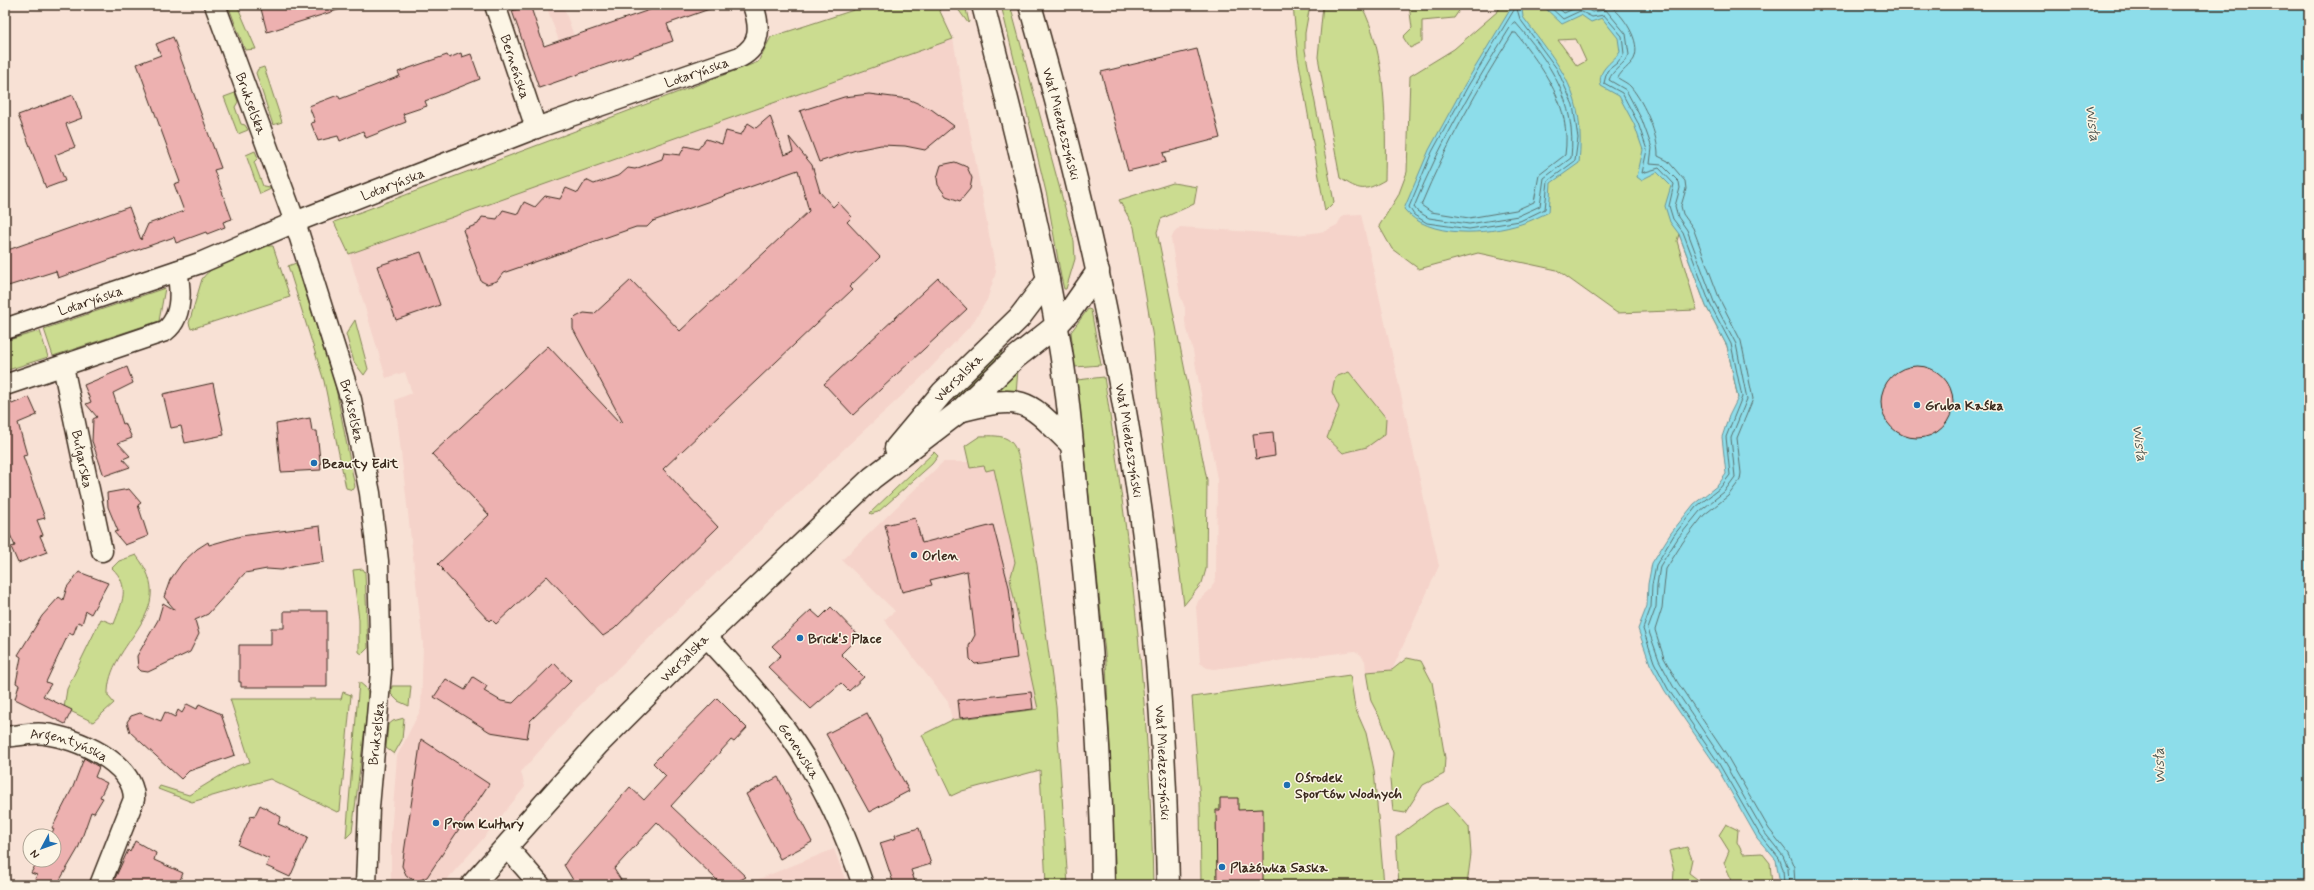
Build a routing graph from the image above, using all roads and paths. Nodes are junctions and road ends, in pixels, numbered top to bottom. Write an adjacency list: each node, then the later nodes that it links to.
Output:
1 (215, 5): 7 (street, Brukselska)
2 (495, 5): 6 (street, Berneńska)
3 (983, 5): 10 (main road)
4 (1030, 5): 8 (main road, Wał Miedzeszyński)
5 (755, 13): 6 (street, Lotaryńska)
6 (536, 128): 7 (street, Lotaryńska)
7 (295, 222): 9 (street, Lotaryńska); 23 (street, Brukselska)
8 (1098, 270): 11 (main road, Wersalska); 28 (main road, Wał Miedzeszyński)
9 (177, 271): 12 (street, Lotaryńska); 13 (street)
10 (1048, 280): 11 (main road); 17 (main road, Wersalska)
11 (1057, 325): 15 (main road, Wersalska); 16 (main road)
12 (5, 329)
13 (63, 366): 14 (street); 18 (street, Bułgarska)
14 (5, 385)
15 (960, 411): 16 (main road, Wersalska); 17 (main road, Wersalska)
16 (1072, 445): 27 (main road)
17 (872, 478): 19 (main road, Wersalska)
18 (102, 551)
19 (706, 636): 21 (main road, Wersalska); 26 (street, Genewska)
20 (5, 737): 22 (street, Argentyńska)
21 (507, 847): 24 (main road, Wersalska); 25 (street)
22 (100, 885)
23 (366, 885)
24 (472, 885)
25 (540, 885)
26 (863, 885)
27 (1103, 885)
28 (1168, 885)

